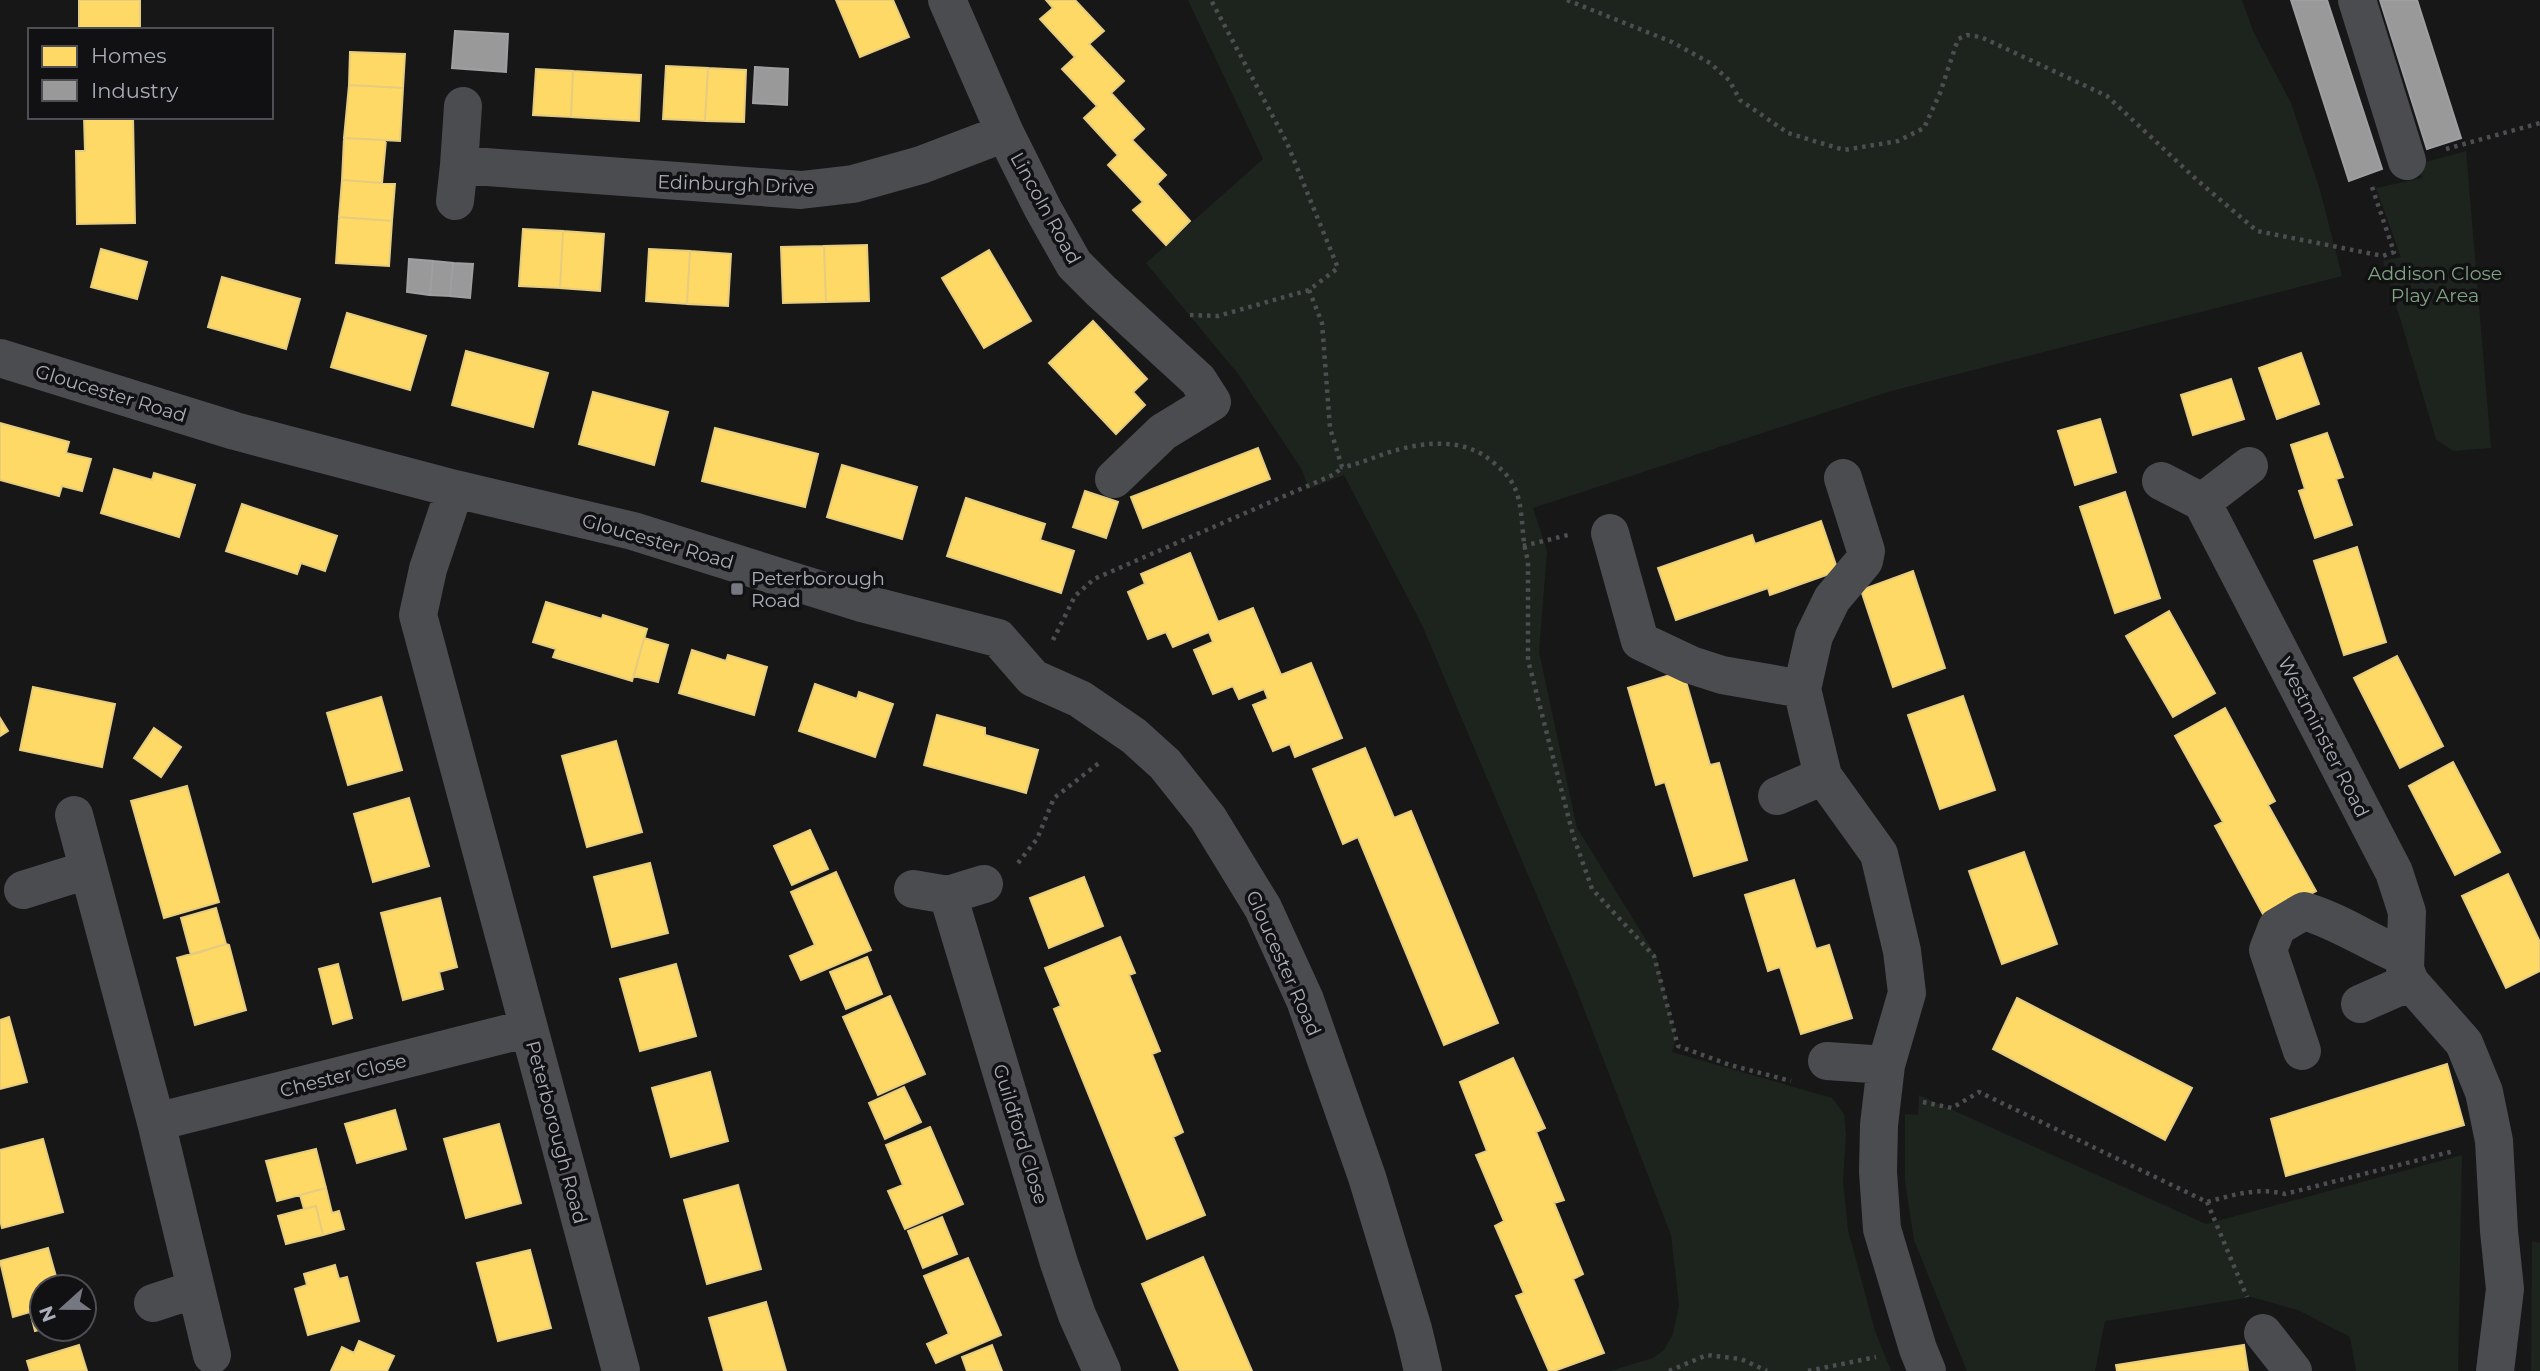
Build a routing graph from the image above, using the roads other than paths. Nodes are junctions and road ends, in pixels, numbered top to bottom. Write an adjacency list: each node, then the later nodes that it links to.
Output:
1 (947, 0): 4 (street, Lincoln Road)
2 (2357, 0): 5 (street)
3 (463, 106): 4 (street, Edinburgh Drive)
4 (1005, 133): 9 (street, Lincoln Road)
5 (2407, 161)
6 (0, 358): 11 (street, Gloucester Road)
7 (2249, 466): 12 (street)
8 (1843, 478): 14 (street)
9 (1114, 479)
10 (2161, 481): 12 (street)
11 (455, 489): 23 (street, Peterborough Road); 35 (street, Gloucester Road)
12 (2202, 502): 21 (street, Westminster Road)
13 (1593, 533): 14 (street)
14 (1802, 689): 15 (street)
15 (1824, 776): 16 (street); 26 (street)
16 (1777, 796)
17 (74, 815): 18 (street)
18 (88, 870): 20 (street); 27 (street)
19 (984, 884): 34 (street, Guildford Close)
20 (23, 890)
21 (2407, 970): 22 (street); 24 (street); 37 (street)
22 (2360, 1004)
23 (529, 1028): 27 (street, Chester Close); 33 (street, Peterborough Road)
24 (2302, 1051)
25 (1827, 1061): 26 (street)
26 (1885, 1080): 32 (street)
27 (156, 1122): 28 (street)
28 (196, 1289): 29 (street); 31 (street)
29 (153, 1303)
30 (2263, 1333): 36 (street)
31 (212, 1354)
32 (1922, 1360)
33 (621, 1371)
34 (1102, 1371)
35 (1423, 1371)
36 (2293, 1371)
37 (2495, 1371)

